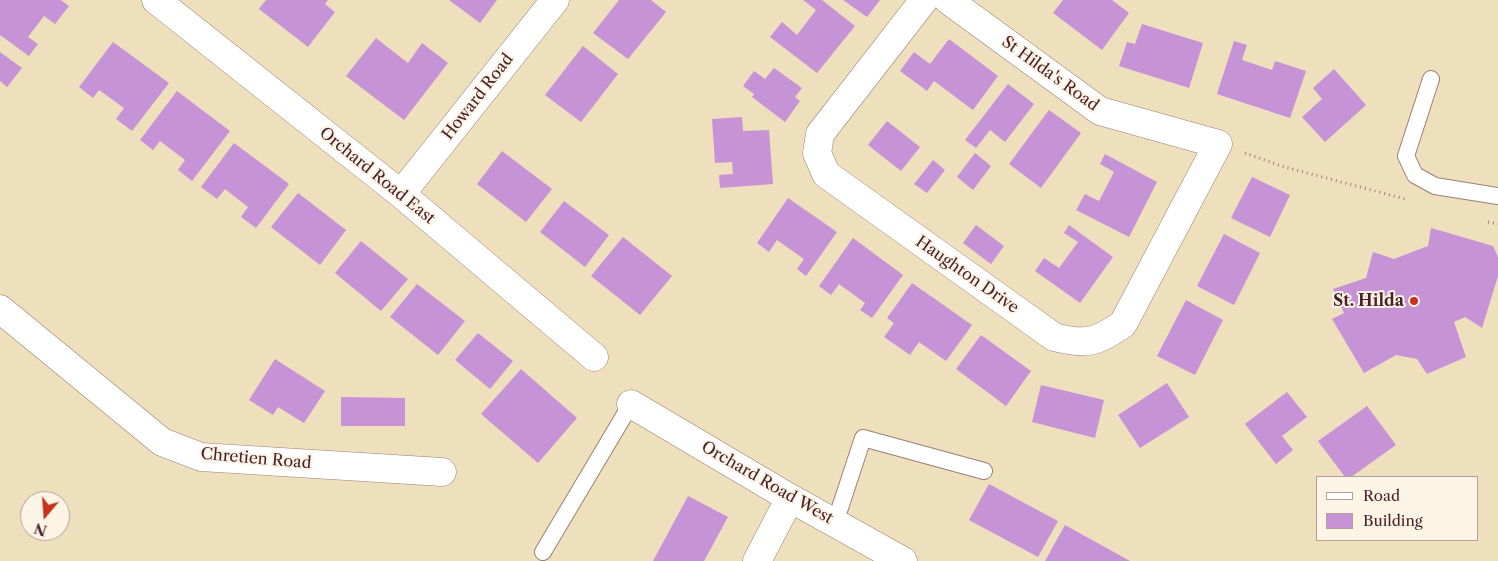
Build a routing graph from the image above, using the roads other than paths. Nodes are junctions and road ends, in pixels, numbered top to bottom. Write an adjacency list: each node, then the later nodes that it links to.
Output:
1 (156, 0): 7 (street, Orchard Road East)
2 (555, 0): 7 (street, Howard Road)
3 (924, 0): 6 (street, Haughton Drive)
4 (948, 0): 6 (street, St Hilda's Road)
5 (1431, 79): 8 (lane)
6 (1218, 144)
7 (401, 194): 10 (street, Orchard Road East)
8 (1498, 196)
9 (0, 309): 12 (street, Chretien Road)
10 (594, 357)
11 (632, 404): 14 (street, Orchard Road West); 16 (lane)
12 (442, 472)
13 (984, 472): 15 (lane)
14 (790, 498): 15 (street, Orchard Road West); 17 (street)
15 (835, 523): 18 (street, Orchard Road West)
16 (544, 552)
17 (757, 561)
18 (903, 561)

